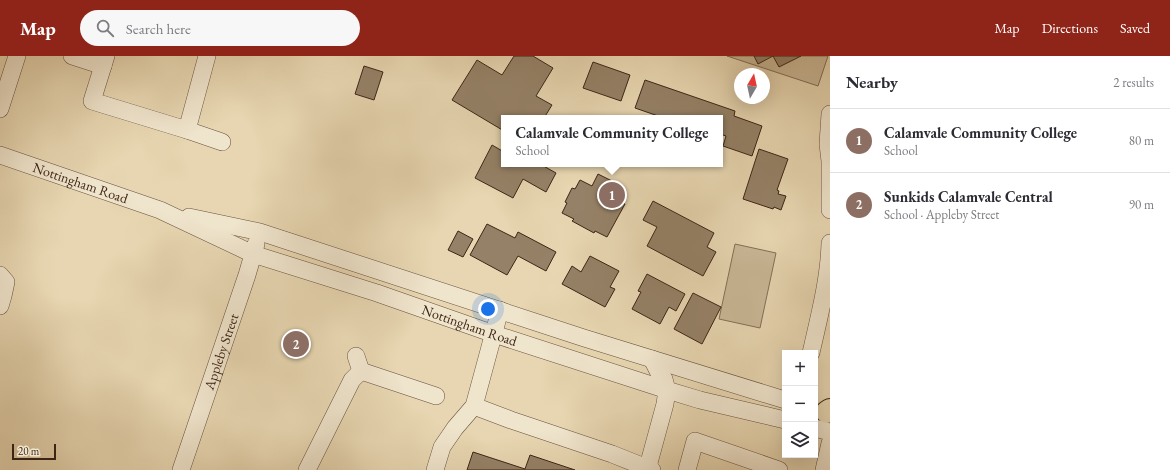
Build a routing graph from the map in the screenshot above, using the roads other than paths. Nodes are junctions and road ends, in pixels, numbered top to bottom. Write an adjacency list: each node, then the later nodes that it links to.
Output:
1 (17, 56): 5 (street)
2 (72, 56): 4 (street)
3 (207, 56): 7 (street)
4 (104, 61): 7 (street)
5 (0, 109)
6 (830, 114): 10 (street)
7 (187, 130): 8 (street)
8 (222, 142)
9 (0, 155): 11 (street, Nottingham Road)
10 (830, 160): 12 (street)
11 (160, 210): 13 (street, Nottingham Road); 15 (street, Nottingham Road)
12 (830, 210)
13 (260, 232): 15 (street, Appleby Street); 18 (street, Nottingham Road)
14 (830, 243): 20 (street)
15 (253, 254): 19 (street, Nottingham Road); 29 (street, Appleby Street)
16 (0, 275): 17 (street)
17 (0, 306)
18 (500, 310): 19 (street); 21 (street, Nottingham Road)
19 (494, 334): 22 (street, Nottingham Road); 25 (street)
20 (812, 350)
21 (652, 359): 22 (street); 24 (street, Nottingham Road)
22 (667, 390): 26 (street, Nottingham Road); 31 (street)
23 (436, 396): 28 (street)
24 (782, 399)
25 (474, 406): 30 (street); 31 (street)
26 (782, 419)
27 (830, 443): 34 (street)
28 (311, 469)
29 (181, 470)
30 (435, 470)
31 (649, 470)
32 (687, 470): 33 (street)
33 (780, 470)
34 (824, 470)

